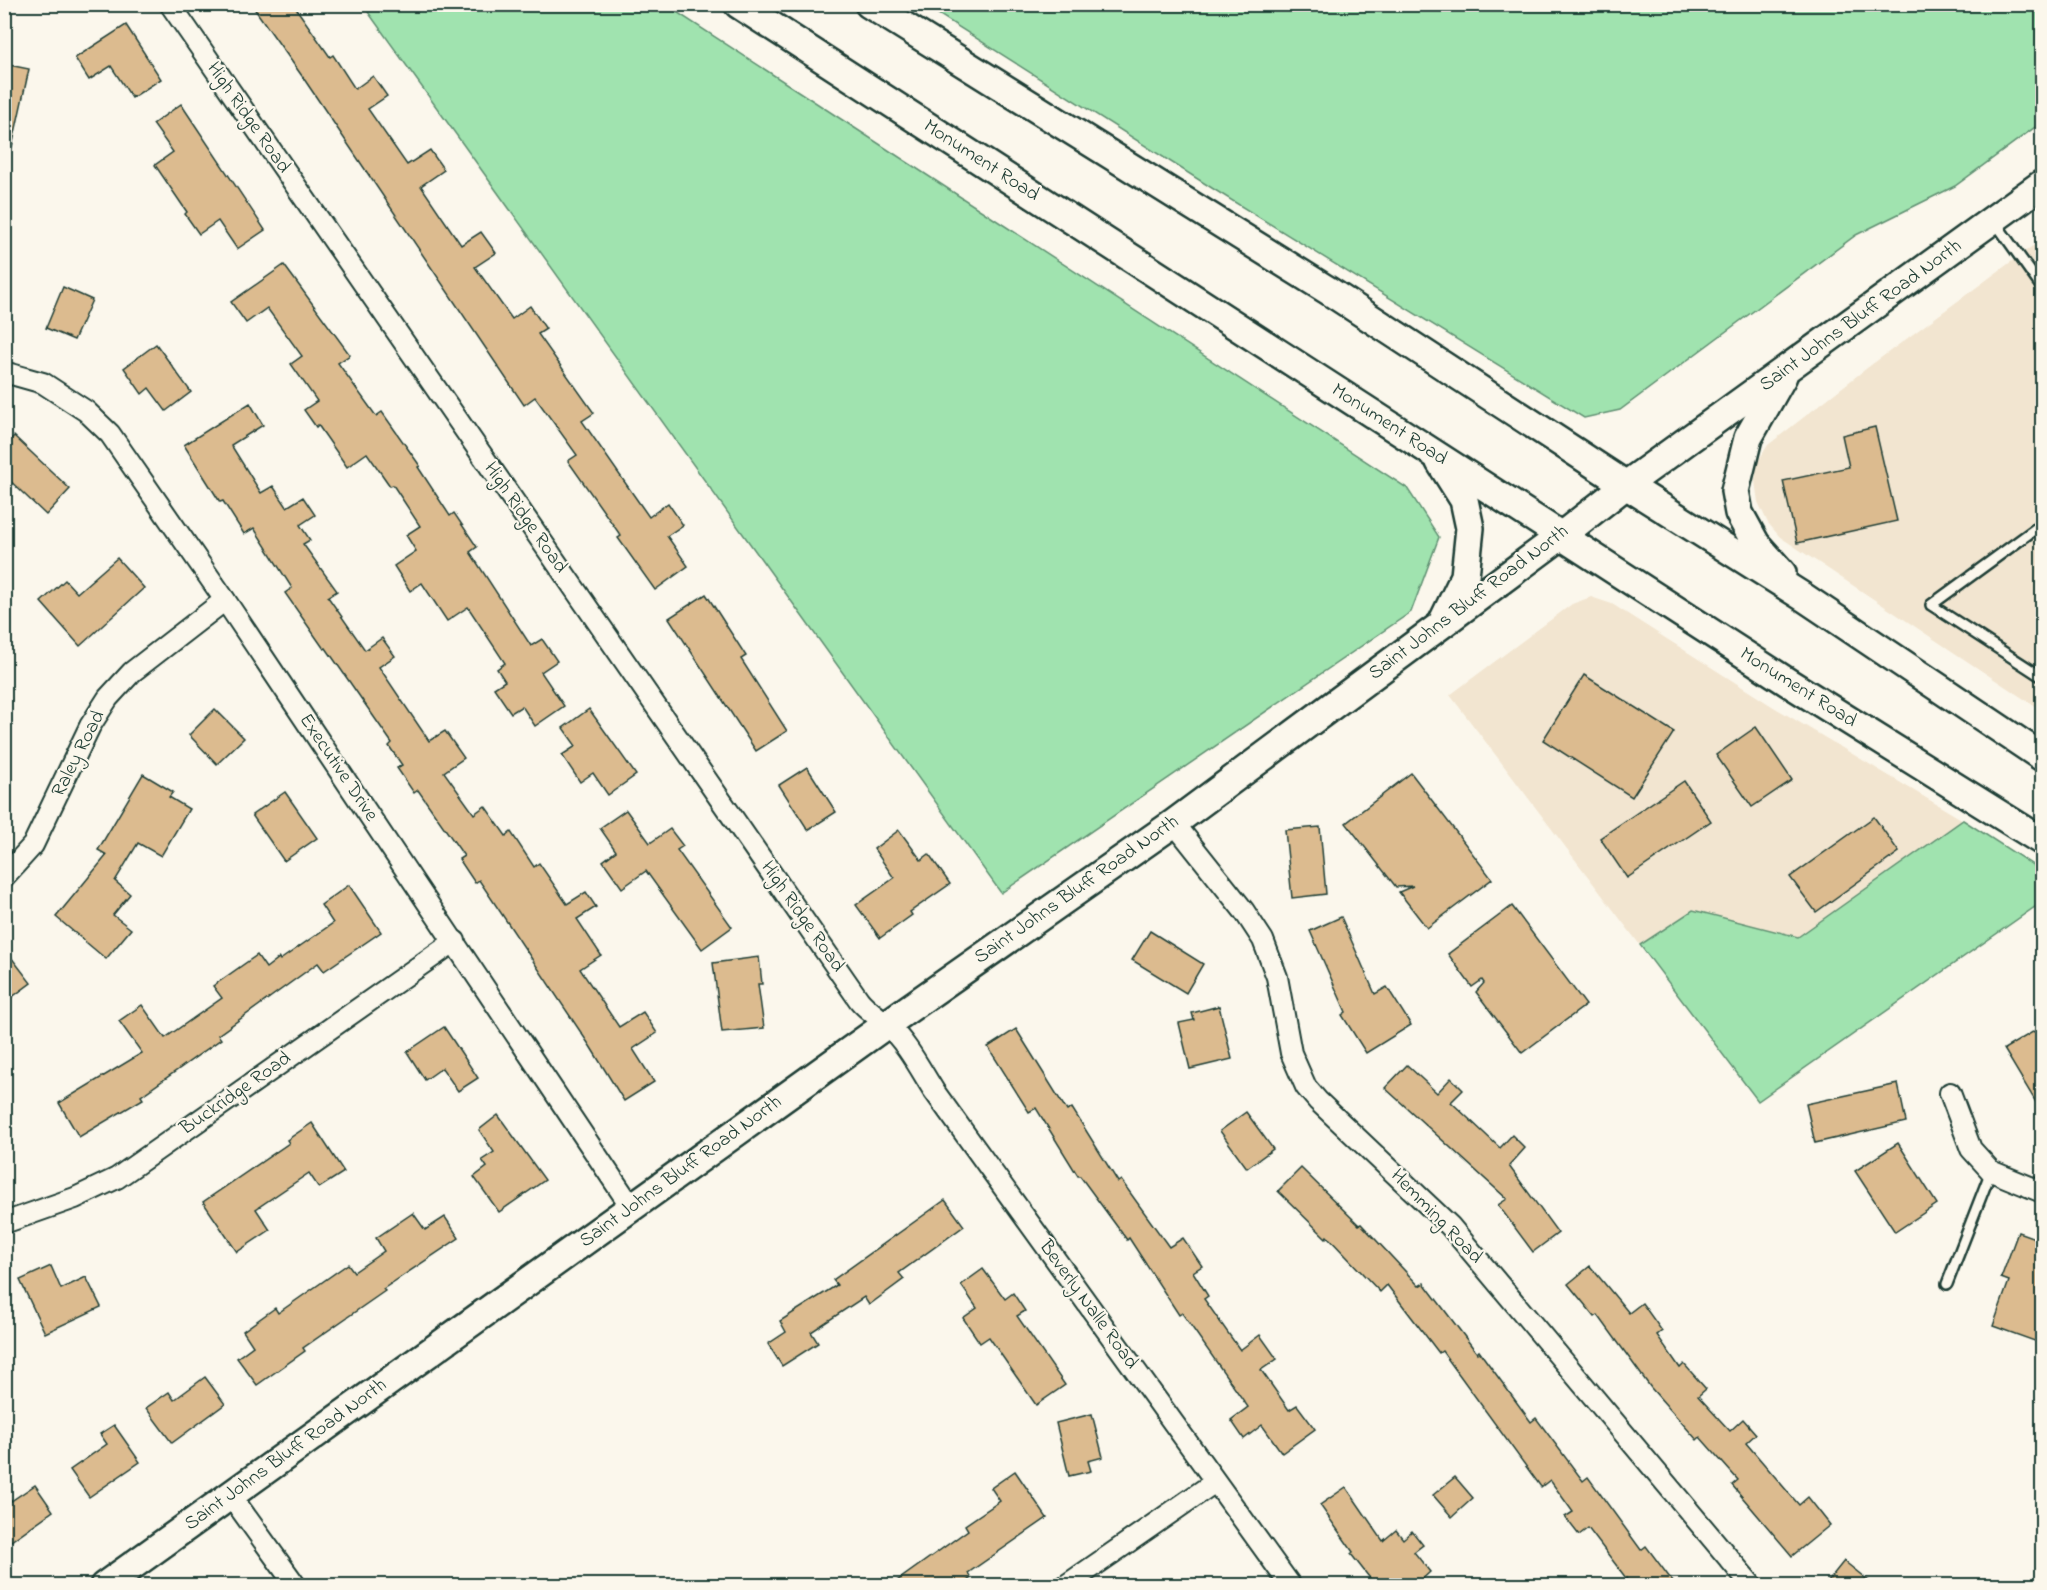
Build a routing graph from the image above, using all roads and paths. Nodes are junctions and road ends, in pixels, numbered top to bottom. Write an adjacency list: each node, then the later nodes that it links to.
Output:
1 (170, 4): 24 (street, High Ridge Road)
2 (738, 4): 9 (main road, Monument Road)
3 (869, 4): 10 (main road)
4 (2043, 184): 5 (main road, Saint Johns Bluff Road North)
5 (1994, 220): 6 (lane); 7 (main road, Saint Johns Bluff Road North)
6 (2043, 288)
7 (1787, 369): 10 (main road, Saint Johns Bluff Road North); 13 (main road)
8 (4, 372): 14 (street, Executive Drive)
9 (1434, 454): 12 (main road, Monument Road); 15 (main road)
10 (1626, 485): 12 (main road, Saint Johns Bluff Road North); 13 (main road)
11 (2043, 524): 16 (lane)
12 (1562, 536): 15 (main road, Saint Johns Bluff Road North); 18 (main road, Monument Road)
13 (1804, 598): 17 (main road)
14 (225, 600): 22 (street, Raley Road); 23 (street, Executive Drive)
15 (1442, 624): 19 (main road, Saint Johns Bluff Road North)
16 (2043, 677)
17 (2043, 757)
18 (2004, 818): 20 (main road); 21 (main road, Monument Road)
19 (1174, 823): 24 (main road, Saint Johns Bluff Road North); 37 (street, Hemming Road)
20 (2043, 825)
21 (2043, 841)
22 (4, 877)
23 (455, 941): 28 (street, Executive Drive); 29 (street, Buckridge Road)
24 (887, 1024): 28 (main road, Saint Johns Bluff Road North); 31 (street, Beverly Nalle Road)
25 (1950, 1093): 26 (street)
26 (1991, 1171): 27 (street); 30 (lane)
27 (2043, 1192)
28 (633, 1208): 32 (main road, Saint Johns Bluff Road North)
29 (4, 1223)
30 (1947, 1284)
31 (1215, 1482): 35 (street); 36 (street, Beverly Nalle Road)
32 (231, 1496): 33 (main road, Saint Johns Bluff Road North); 34 (street)
33 (104, 1586)
34 (296, 1586)
35 (1065, 1586)
36 (1291, 1586)
37 (1752, 1586)

